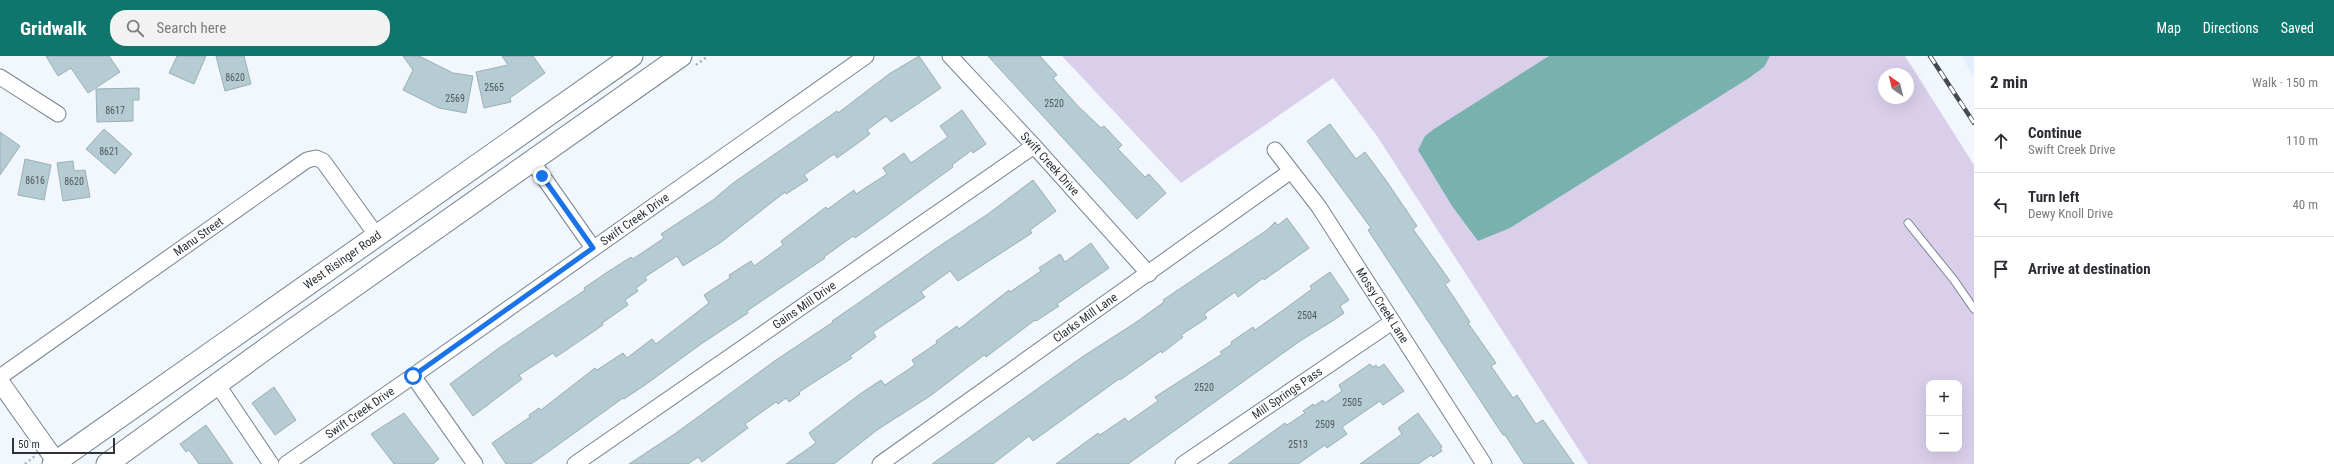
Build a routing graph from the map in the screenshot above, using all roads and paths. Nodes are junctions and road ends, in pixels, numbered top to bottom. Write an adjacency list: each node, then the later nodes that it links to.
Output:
1 (632, 56): 12 (main road, West Risinger Road)
2 (680, 56): 9 (main road)
3 (866, 56): 13 (street, Swift Creek Drive)
4 (950, 56): 7 (street, Swift Creek Drive)
5 (0, 77): 6 (street)
6 (58, 114)
7 (1034, 146): 14 (street, Swift Creek Drive); 29 (street, Gains Mill Drive)
8 (1275, 150): 10 (street, Mossy Creek Lane)
9 (532, 162): 13 (street); 20 (main road)
10 (1291, 171): 14 (street, Clarks Mill Lane); 16 (street, Mossy Creek Lane)
11 (1908, 223): 15 (lane)
12 (377, 236): 18 (street, Manu Street); 22 (main road, West Risinger Road)
13 (593, 248): 17 (street, Swift Creek Drive)
14 (1149, 274): 30 (street, Clarks Mill Lane)
15 (1974, 309)
16 (1392, 322): 23 (street, Mossy Creek Lane); 31 (street, Mill Springs Pass)
17 (413, 376): 27 (street, Swift Creek Drive); 28 (street)
18 (0, 377)
19 (0, 382): 22 (street)
20 (217, 384): 25 (main road); 26 (street)
21 (33, 458): 24 (path)
22 (56, 463)
23 (1481, 463)
24 (25, 464)
25 (107, 464)
26 (271, 464)
27 (286, 464)
28 (475, 464)
29 (575, 464)
30 (880, 464)
31 (1183, 464)

